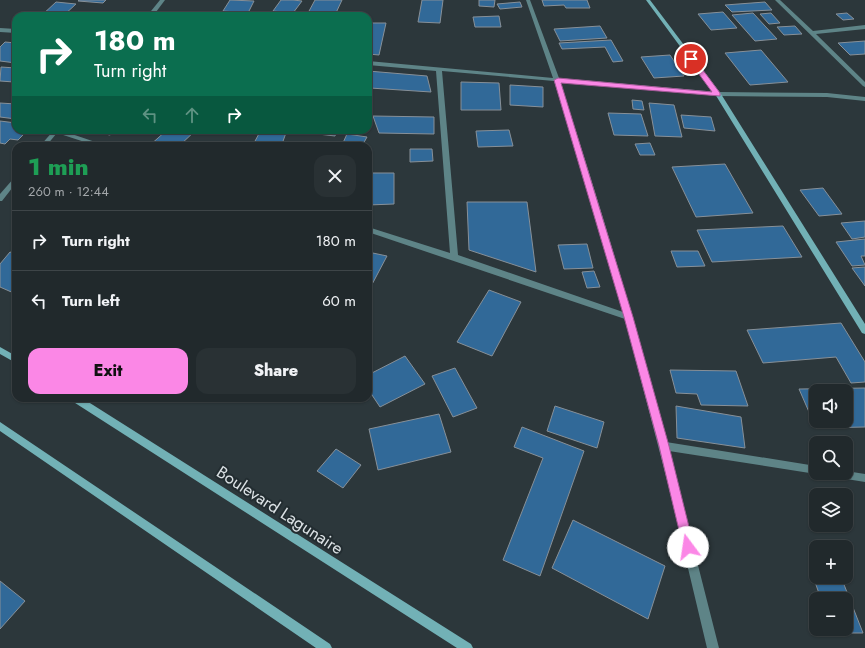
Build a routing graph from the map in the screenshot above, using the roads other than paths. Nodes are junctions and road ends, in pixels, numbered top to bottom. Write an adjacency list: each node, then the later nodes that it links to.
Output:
1 (163, 0): 5 (street)
2 (528, 0): 12 (street)
3 (648, 0): 14 (main road)
4 (777, 0): 9 (street)
5 (153, 12)
6 (865, 27): 9 (street)
7 (0, 30): 8 (street)
8 (12, 32)
9 (812, 33): 13 (street)
10 (372, 63): 11 (street)
11 (439, 70): 12 (street); 21 (street)
12 (558, 80): 14 (street); 22 (street)
13 (865, 85)
14 (718, 94): 15 (street); 23 (main road)
15 (865, 98)
16 (68, 134): 17 (street)
17 (92, 142)
18 (12, 184): 19 (street)
19 (0, 199)
20 (372, 230): 21 (street)
21 (454, 257): 22 (street)
22 (629, 317): 28 (street)
23 (865, 331)
24 (0, 350): 25 (main road)
25 (12, 358)
26 (81, 402): 33 (main road, Boulevard Lagunaire)
27 (0, 426): 32 (main road)
28 (664, 446): 29 (street); 34 (street)
29 (809, 469)
30 (853, 476): 31 (street)
31 (865, 478)
32 (326, 648)
33 (467, 648)
34 (713, 648)

